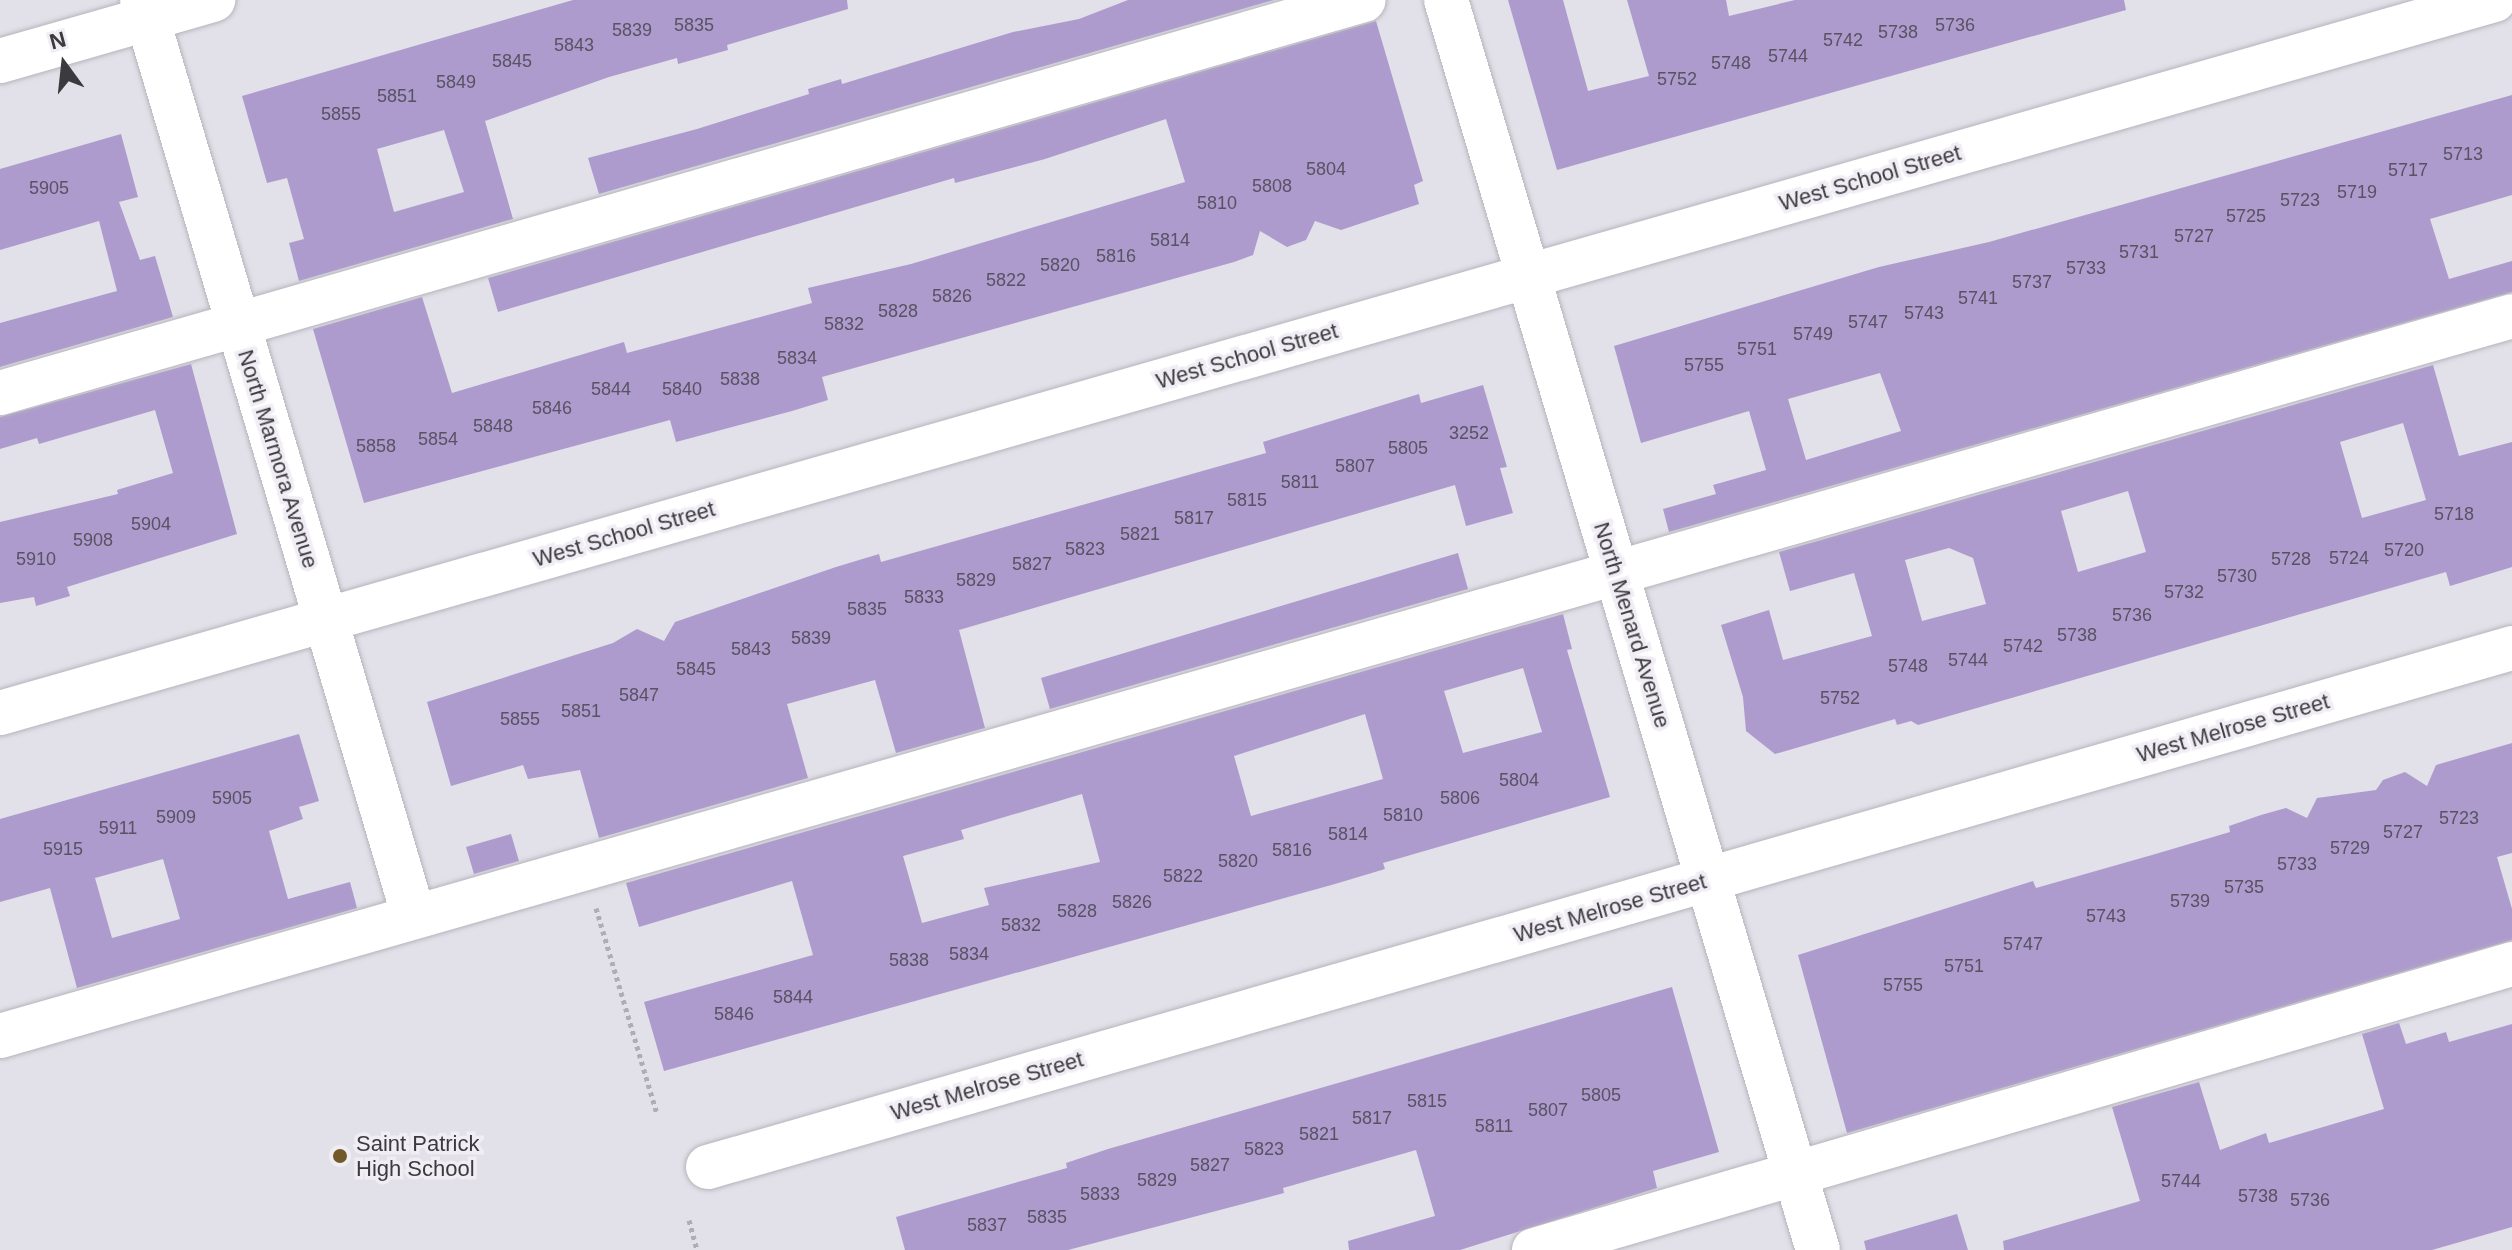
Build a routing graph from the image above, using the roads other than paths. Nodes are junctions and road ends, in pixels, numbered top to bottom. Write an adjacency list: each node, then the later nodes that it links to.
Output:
1 (213, 0): 5 (street)
2 (1364, 0): 9 (street)
3 (1446, 0): 7 (street, North Menard Avenue)
4 (2494, 0): 7 (street, West School Street)
5 (145, 10): 6 (street); 9 (street, North Marmora Avenue)
6 (0, 61)
7 (1528, 276): 11 (street, North Menard Avenue); 12 (street, West School Street)
8 (2512, 316): 11 (street)
9 (238, 324): 10 (street); 12 (street, North Marmora Avenue)
10 (0, 393)
11 (1616, 573): 15 (street, North Menard Avenue); 16 (street)
12 (326, 620): 14 (street, West School Street); 16 (street, North Marmora Avenue)
13 (2512, 648): 15 (street, West Melrose Street)
14 (0, 713)
15 (1708, 879): 19 (street, West Melrose Street); 20 (street, North Menard Avenue)
16 (414, 917): 18 (street)
17 (2512, 964): 20 (street)
18 (0, 1036)
19 (708, 1167)
20 (1795, 1175): 21 (street); 22 (street, North Menard Avenue)
21 (1534, 1250)
22 (1818, 1250)

